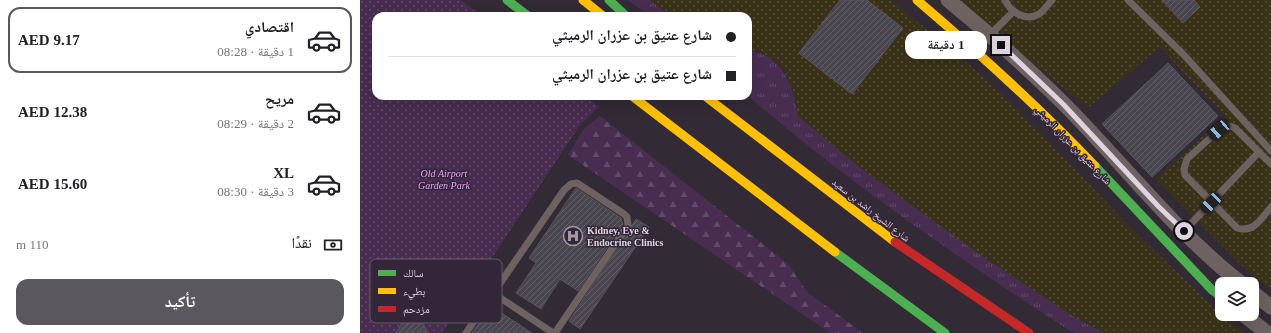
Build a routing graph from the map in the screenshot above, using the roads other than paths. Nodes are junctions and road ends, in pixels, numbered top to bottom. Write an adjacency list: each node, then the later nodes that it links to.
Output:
1 (507, 0): 10 (main road)
2 (583, 0): 11 (main road)
3 (609, 0): 12 (main road)
4 (917, 0): 24 (main road, شارع عتيق بن عزران الرميثي)
5 (948, 0): 13 (street, شارع عتيق بن عزران الرميثي)
6 (1005, 0): 9 (lane)
7 (1052, 0): 9 (lane)
8 (1128, 0): 16 (lane)
9 (1014, 11): 13 (lane)
10 (523, 12)
11 (598, 12)
12 (622, 12)
13 (990, 35): 21 (street, شارع عتيق بن عزران الرميثي)
14 (637, 100): 32 (main road)
15 (710, 100): 33 (main road, شارع الشيخ راشد بن سعيد)
16 (1271, 151)
17 (1260, 152): 18 (lane); 19 (lane); 19 (lane)
18 (1271, 164)
19 (1211, 203): 20 (lane); 21 (lane)
20 (1271, 208)
21 (1184, 231): 22 (street, شارع عتيق بن عزران الرميثي)
22 (1233, 277)
23 (502, 280): 31 (lane)
24 (1215, 290)
25 (1259, 297): 27 (street)
26 (502, 299): 31 (lane)
27 (1271, 306)
28 (1252, 321): 34 (street)
29 (473, 323): 30 (lane)
30 (466, 333)
31 (554, 333)
32 (945, 333)
33 (1029, 333)
34 (1267, 333)

